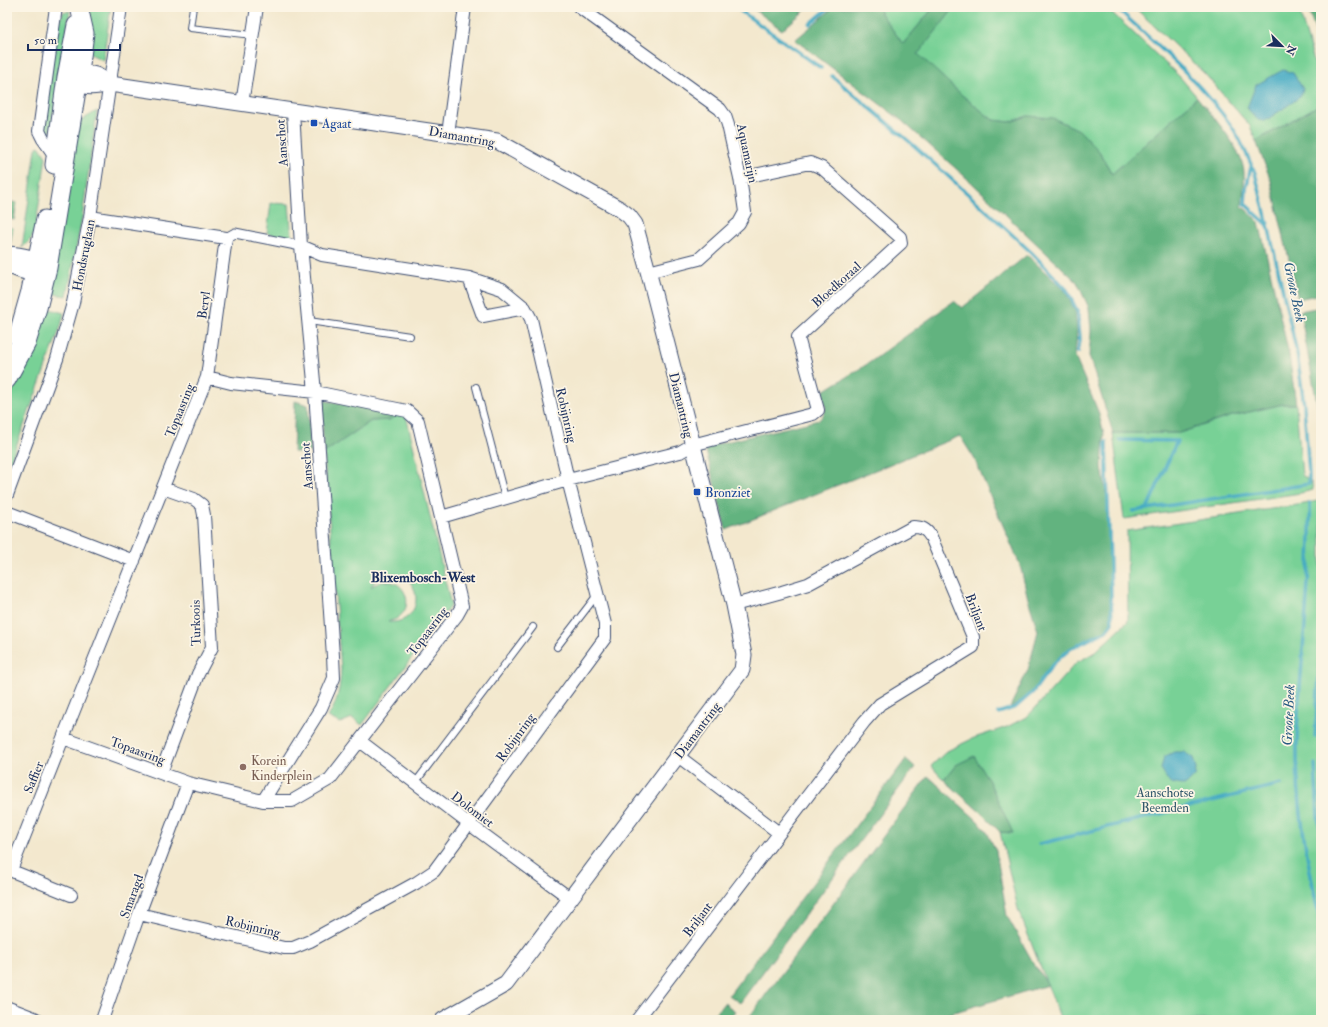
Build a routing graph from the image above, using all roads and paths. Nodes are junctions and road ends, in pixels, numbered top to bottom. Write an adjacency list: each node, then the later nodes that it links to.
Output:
1 (56, 7): 14 (street)
2 (121, 7): 10 (street, Hondsruglaan)
3 (193, 7): 8 (lane)
4 (257, 7): 8 (street)
5 (465, 7): 13 (street)
6 (579, 7): 15 (street, Aquamarijn)
7 (81, 9): 9 (main road)
8 (252, 35): 11 (street)
9 (75, 78): 10 (street, Diamantring); 14 (main road); 21 (main road)
10 (110, 84): 11 (street, Diamantring); 16 (street, Hondsruglaan)
11 (242, 104): 12 (street, Diamantring)
12 (293, 111): 13 (street, Diamantring); 18 (street, Aanschot)
13 (448, 134): 22 (street, Diamantring)
14 (55, 156): 21 (main road)
15 (740, 178): 22 (street, Aquamarijn); 32 (street, Bloedkoraal)
16 (90, 217): 17 (street); 35 (street, Hondsruglaan)
17 (226, 238): 18 (street); 28 (street, Beryl)
18 (301, 246): 23 (street, Robijnring); 25 (street, Aanschot)
19 (7, 254): 21 (street)
20 (7, 264): 21 (street)
21 (40, 267): 27 (main road); 29 (main road)
22 (648, 272): 32 (street, Diamantring)
23 (469, 278): 24 (street, Robijnring); 24 (street)
24 (525, 308): 33 (street, Robijnring)
25 (309, 321): 26 (lane); 31 (street, Aanschot)
26 (410, 336)
27 (10, 351): 29 (main road)
28 (207, 377): 31 (street, Topaasring); 34 (street, Topaasring)
29 (7, 379)
30 (476, 387): 36 (lane)
31 (315, 392): 38 (street, Topaasring); 50 (street, Aanschot)
32 (692, 445): 33 (street); 41 (street, Diamantring)
33 (568, 480): 36 (street); 40 (street, Robijnring)
34 (163, 488): 39 (street, Topaasring); 47 (street, Turkoois)
35 (7, 495)
36 (505, 498): 38 (street)
37 (7, 512): 39 (street)
38 (441, 517): 45 (street, Topaasring)
39 (134, 561): 44 (street, Topaasring)
40 (597, 595): 43 (lane); 51 (street, Robijnring)
41 (734, 605): 46 (street, Diamantring); 52 (street, Briljant)
42 (533, 628): 49 (lane)
43 (557, 647)
44 (63, 738): 47 (street, Topaasring); 53 (street, Saffier)
45 (360, 741): 49 (street, Dolomiet); 50 (street, Topaasring)
46 (678, 756): 52 (street); 55 (street, Diamantring)
47 (161, 773): 48 (street, Topaasring)
48 (188, 783): 50 (street, Topaasring); 56 (street, Smaragd)
49 (415, 783): 51 (street, Dolomiet)
50 (263, 800)
51 (468, 824): 55 (street, Dolomiet); 56 (street, Robijnring)
52 (778, 833): 61 (street, Briljant)
53 (9, 869): 54 (street, Saffier)
54 (71, 894)
55 (571, 899): 60 (street, Diamantring)
56 (139, 914): 59 (street, Smaragd)
57 (7, 1009): 58 (street)
58 (36, 1020)
59 (102, 1020)
60 (443, 1020)
61 (637, 1020)

